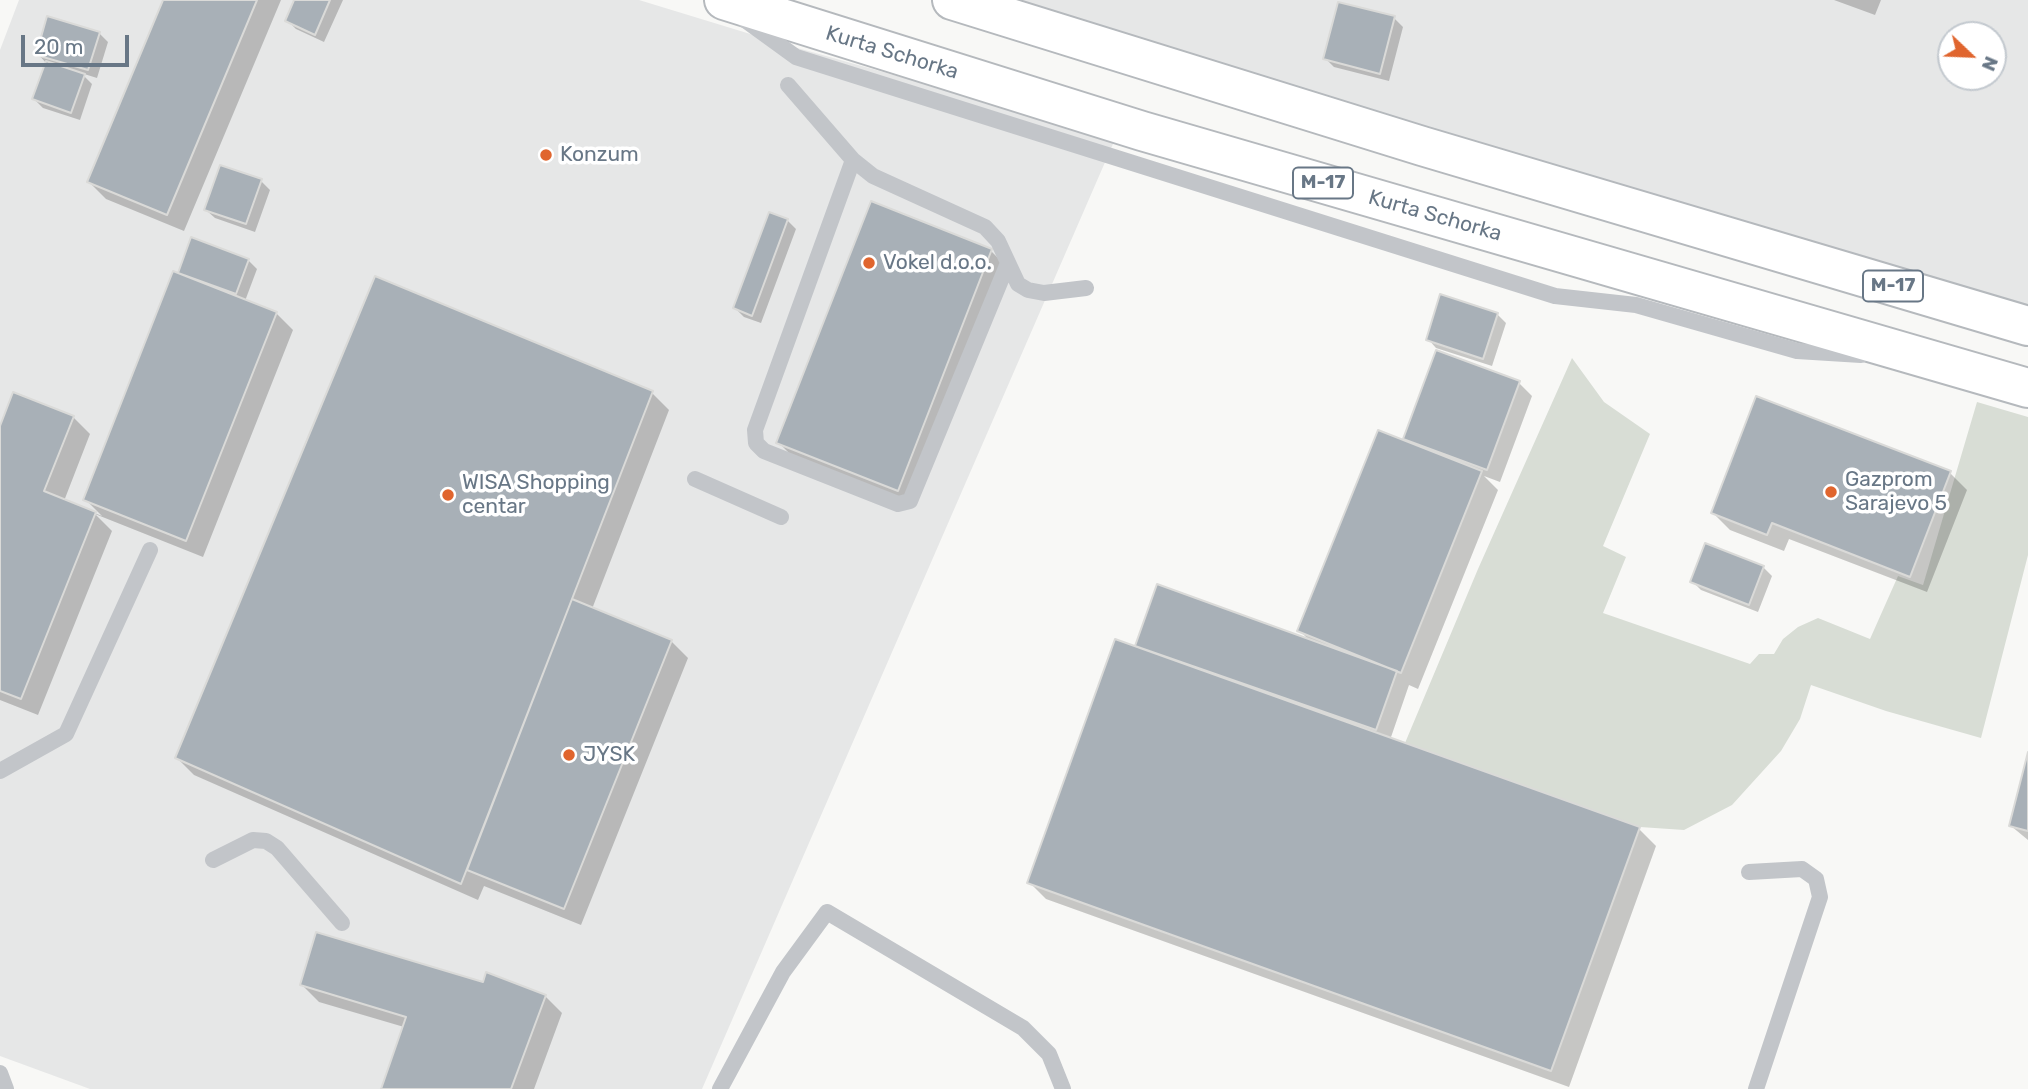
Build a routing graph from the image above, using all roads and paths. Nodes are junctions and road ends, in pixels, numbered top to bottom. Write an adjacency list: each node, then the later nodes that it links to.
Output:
1 (718, 0): 9 (lane)
2 (724, 0): 9 (main road, Kurta Schorka / M-17)
3 (952, 0): 8 (main road, M-17)
4 (788, 85): 5 (lane)
5 (853, 160): 6 (lane); 6 (lane)
6 (1008, 263): 7 (lane)
7 (1086, 288)
8 (2028, 326)
9 (1925, 359): 10 (main road, Kurta Schorka / M-17)
10 (2028, 388)
11 (695, 479): 12 (lane)
12 (781, 517)
13 (150, 550): 14 (lane)
14 (0, 771)
15 (213, 860): 17 (lane)
16 (1748, 872): 22 (lane)
17 (342, 923)
18 (0, 1073): 19 (lane)
19 (6, 1089)
20 (720, 1089): 21 (lane)
21 (1063, 1089)
22 (1756, 1089)

